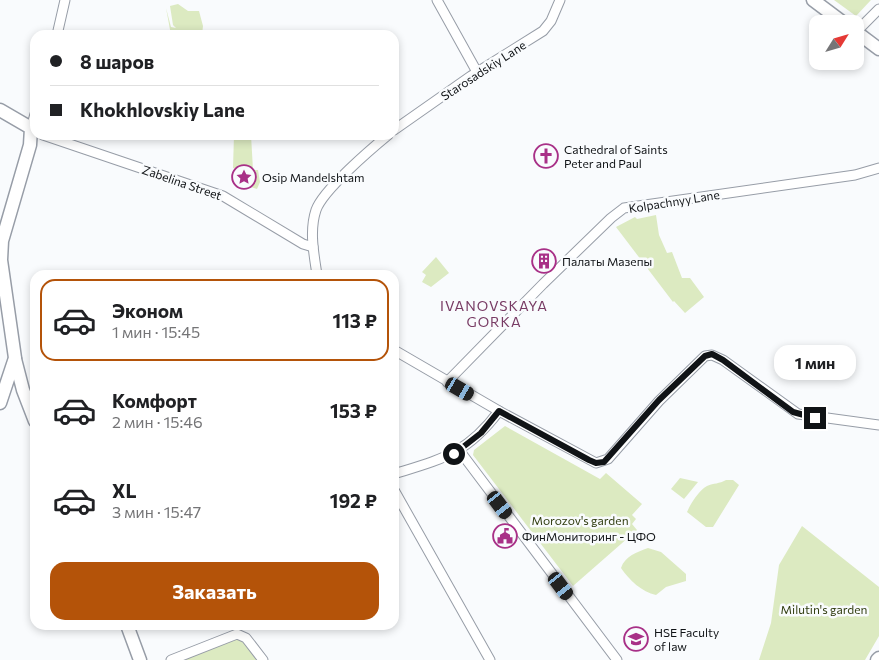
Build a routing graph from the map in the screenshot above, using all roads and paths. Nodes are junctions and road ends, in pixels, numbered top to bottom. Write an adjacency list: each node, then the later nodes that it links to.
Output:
1 (65, 0): 8 (street)
2 (436, 0): 11 (street)
3 (560, 0): 11 (street, Starosadskiy Lane)
4 (813, 0): 6 (main road)
5 (879, 8): 7 (street)
6 (833, 15)
7 (864, 24)
8 (58, 30)
9 (864, 38): 10 (main road)
10 (879, 49)
11 (477, 72): 13 (street, Starosadskiy Lane)
12 (0, 110): 14 (main road)
13 (399, 127)
14 (30, 128)
15 (31, 140): 22 (main road)
16 (58, 140): 19 (street, Zabelina Street)
17 (382, 140): 19 (street)
18 (879, 168): 23 (street, Kolpachnyy Lane)
19 (313, 247): 20 (street)
20 (316, 270)
21 (399, 353): 23 (street)
22 (15, 358): 24 (main road); 25 (main road)
23 (447, 382): 26 (street)
24 (0, 403)
25 (30, 408)
26 (499, 411): 27 (street); 28 (street)
27 (879, 425)
28 (459, 450): 29 (street); 36 (street)
29 (399, 472)
30 (399, 499): 35 (street)
31 (129, 630): 32 (main road)
32 (140, 660)
33 (171, 660): 34 (street)
34 (263, 660)
35 (490, 660)
36 (617, 660)

